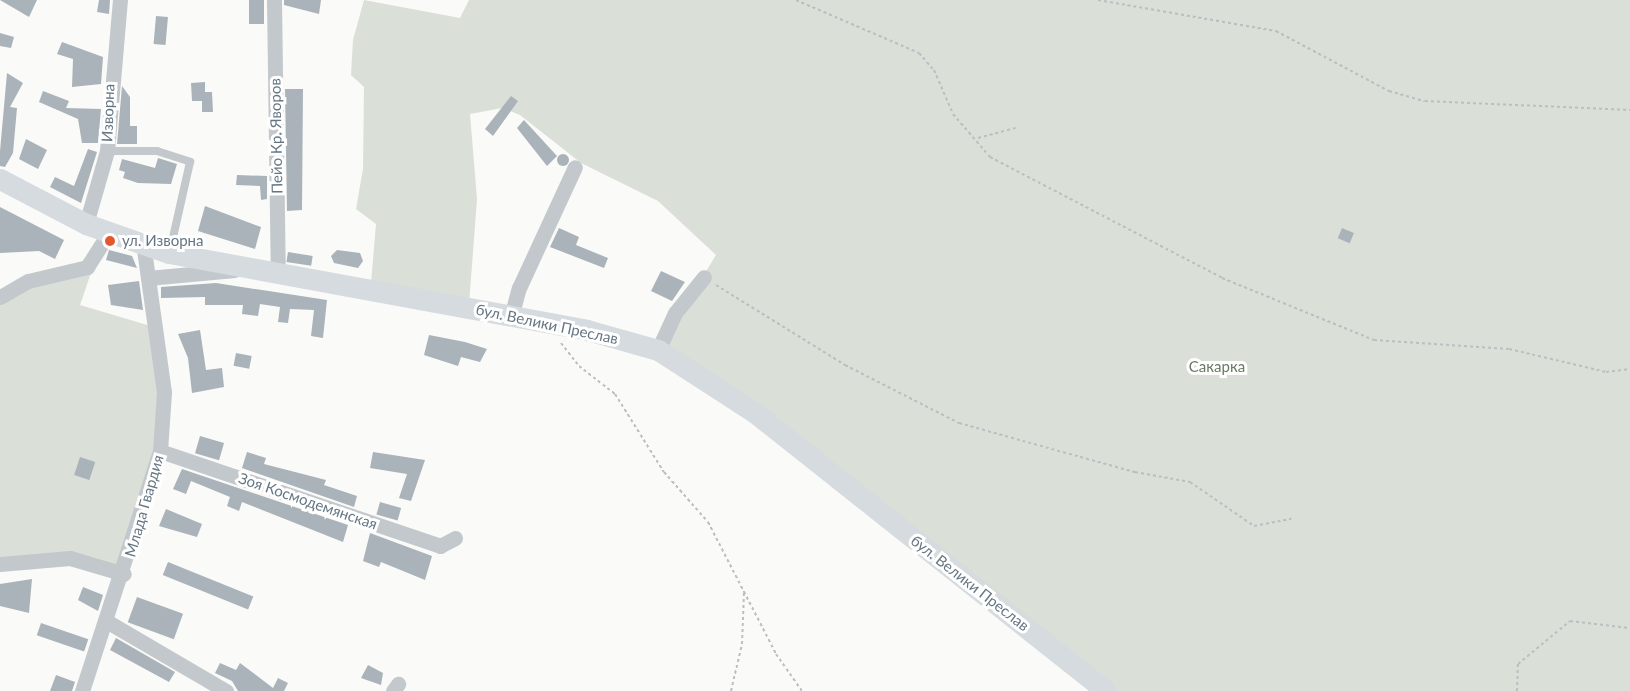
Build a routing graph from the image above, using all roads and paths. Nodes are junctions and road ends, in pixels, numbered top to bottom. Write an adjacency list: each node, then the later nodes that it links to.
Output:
1 (120, 0): 8 (street, Изворна)
2 (274, 0): 16 (street, Пейо Кр. Яворов)
3 (796, 0): 7 (path)
4 (1098, 0): 5 (path)
5 (1630, 110)
6 (1016, 128): 7 (path)
7 (978, 138): 23 (path)
8 (107, 151): 11 (street, Изворна); 14 (lane)
9 (575, 167): 20 (street)
10 (0, 179): 11 (main road, бул. Велики Преслав)
11 (86, 224): 12 (main road, бул. Велики Преслав)
12 (110, 231): 13 (main road, бул. Велики Преслав); 19 (street)
13 (143, 243): 14 (main road, бул. Велики Преслав); 18 (street, Млада Гвардия)
14 (169, 253): 15 (main road, бул. Велики Преслав)
15 (251, 269): 16 (main road, бул. Велики Преслав); 18 (street)
16 (278, 272): 20 (main road, бул. Велики Преслав)
17 (704, 277): 22 (street); 25 (path)
18 (148, 278): 24 (street, Млада Гвардия)
19 (0, 297)
20 (511, 317): 21 (main road, бул. Велики Преслав)
21 (538, 322): 22 (main road, бул. Велики Преслав); 29 (path)
22 (658, 350): 36 (main road, бул. Велики Преслав)
23 (1630, 369)
24 (160, 451): 26 (street, Зоя Космодемянская); 28 (street, Млада Гвардия)
25 (1291, 519)
26 (455, 538)
27 (0, 564): 28 (street)
28 (124, 574): 30 (street, Млада Гвардия)
29 (744, 588): 34 (path); 35 (path)
30 (108, 622): 32 (street, Млада Гвардия); 33 (street)
31 (1630, 628): 37 (path)
32 (82, 691)
33 (226, 691)
34 (731, 691)
35 (802, 691)
36 (1106, 691)
37 (1517, 691)

